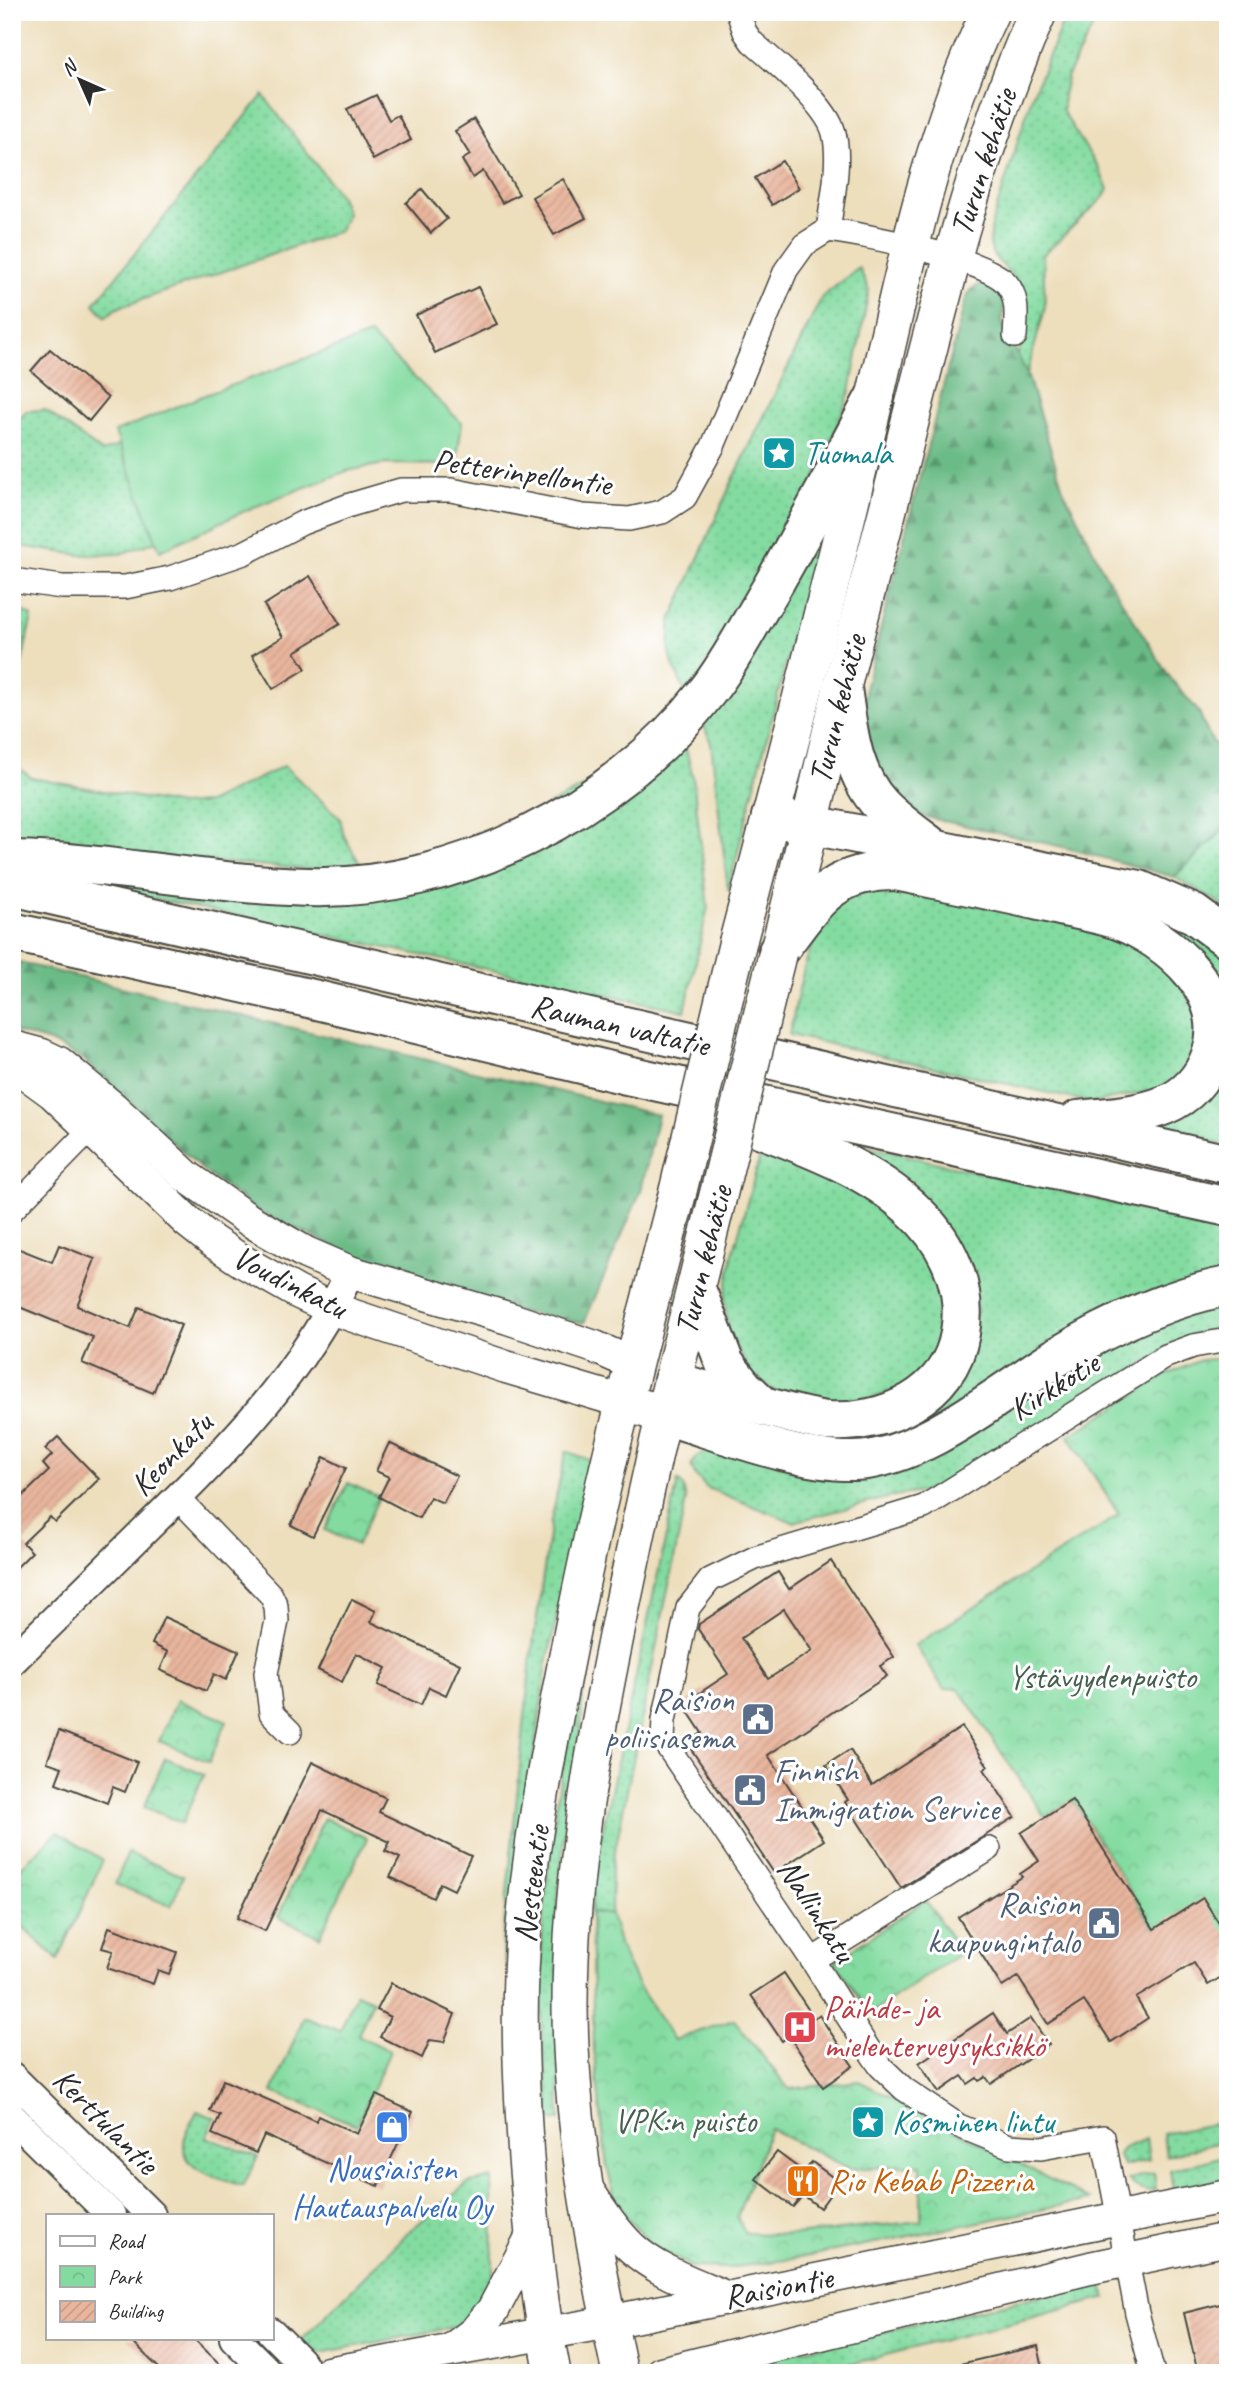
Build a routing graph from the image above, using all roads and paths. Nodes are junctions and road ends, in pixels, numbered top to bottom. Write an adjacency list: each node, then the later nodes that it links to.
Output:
1 (738, 12): 4 (street)
2 (989, 12): 5 (highway, Turun kehätie)
3 (1038, 12): 6 (highway, Turun kehätie)
4 (828, 230): 5 (street); 9 (street, Petterinpellontie)
5 (910, 246): 6 (street); 8 (highway, Turun kehätie)
6 (952, 258): 7 (street); 10 (highway, Turun kehätie)
7 (1015, 336)
8 (875, 397): 11 (highway, Turun kehätie); 14 (highway)
9 (12, 580)
10 (842, 688): 12 (highway, Turun kehätie); 13 (highway)
11 (771, 817): 12 (highway); 32 (highway, Turun kehätie, bridge)
12 (808, 825): 13 (highway); 18 (highway, Turun kehätie)
13 (936, 851): 17 (highway)
14 (12, 860)
15 (12, 886): 23 (highway, Rauman valtatie)
16 (12, 932): 21 (highway, Rauman valtatie)
17 (1228, 939)
18 (778, 951): 23 (highway); 29 (highway, Turun kehätie, bridge)
19 (12, 1047): 22 (main road, Voudinkatu)
20 (12, 1063): 22 (main road, Voudinkatu)
21 (627, 1074): 25 (highway, Rauman valtatie); 35 (highway)
22 (102, 1118): 26 (street); 27 (main road, Voudinkatu); 30 (main road, Voudinkatu)
23 (1048, 1123): 24 (highway, Rauman valtatie)
24 (1228, 1164)
25 (1228, 1207)
26 (12, 1210)
27 (350, 1272): 30 (street, Keonkatu); 32 (main road, Voudinkatu)
28 (1228, 1286): 33 (highway)
29 (696, 1289): 33 (highway, Turun kehätie); 35 (highway)
30 (333, 1309): 34 (main road, Voudinkatu); 36 (street, Keonkatu)
31 (1228, 1340): 37 (street, Kirkkotie)
32 (633, 1364): 33 (highway); 34 (highway, Turun kehätie)
33 (669, 1398): 34 (highway); 35 (highway); 44 (main road, Nesteentie)
34 (624, 1402): 49 (main road, Nesteentie)
35 (763, 1406)
36 (178, 1498): 38 (street, Keonkatu); 39 (street)
37 (924, 1507): 41 (street, Nallinkatu)
38 (12, 1661)
39 (290, 1732)
40 (989, 1849): 41 (street)
41 (812, 1960): 48 (street, Nallinkatu)
42 (12, 2077): 47 (street, Kerttulantie)
43 (12, 2117): 46 (street, Kerttulantie)
44 (585, 2186): 52 (main road); 53 (main road, Nesteentie)
45 (1228, 2196): 48 (main road, Raisiontie)
46 (110, 2214)
47 (149, 2214)
48 (1118, 2218): 51 (street, Nallinkatu); 52 (main road, Raisiontie)
49 (532, 2236): 54 (main road, Nesteentie); 57 (main road)
50 (1228, 2239): 51 (main road, Raisiontie)
51 (1126, 2260): 58 (main road, Raisiontie); 66 (street, Nallinkatu)
52 (724, 2297): 53 (main road, Raisiontie)
53 (609, 2322): 54 (main road, Raisiontie); 63 (main road, Nesteentie)
54 (545, 2333): 57 (main road, Raisiontie); 62 (main road, Nesteentie)
55 (273, 2334): 60 (street)
56 (236, 2340): 59 (street)
57 (449, 2351): 61 (main road, Raisiontie)
58 (733, 2354): 64 (main road, Raisiontie); 65 (main road)
59 (269, 2373)
60 (308, 2373)
61 (328, 2373)
62 (553, 2373)
63 (620, 2373)
64 (661, 2373)
65 (709, 2373)
66 (1153, 2373)

